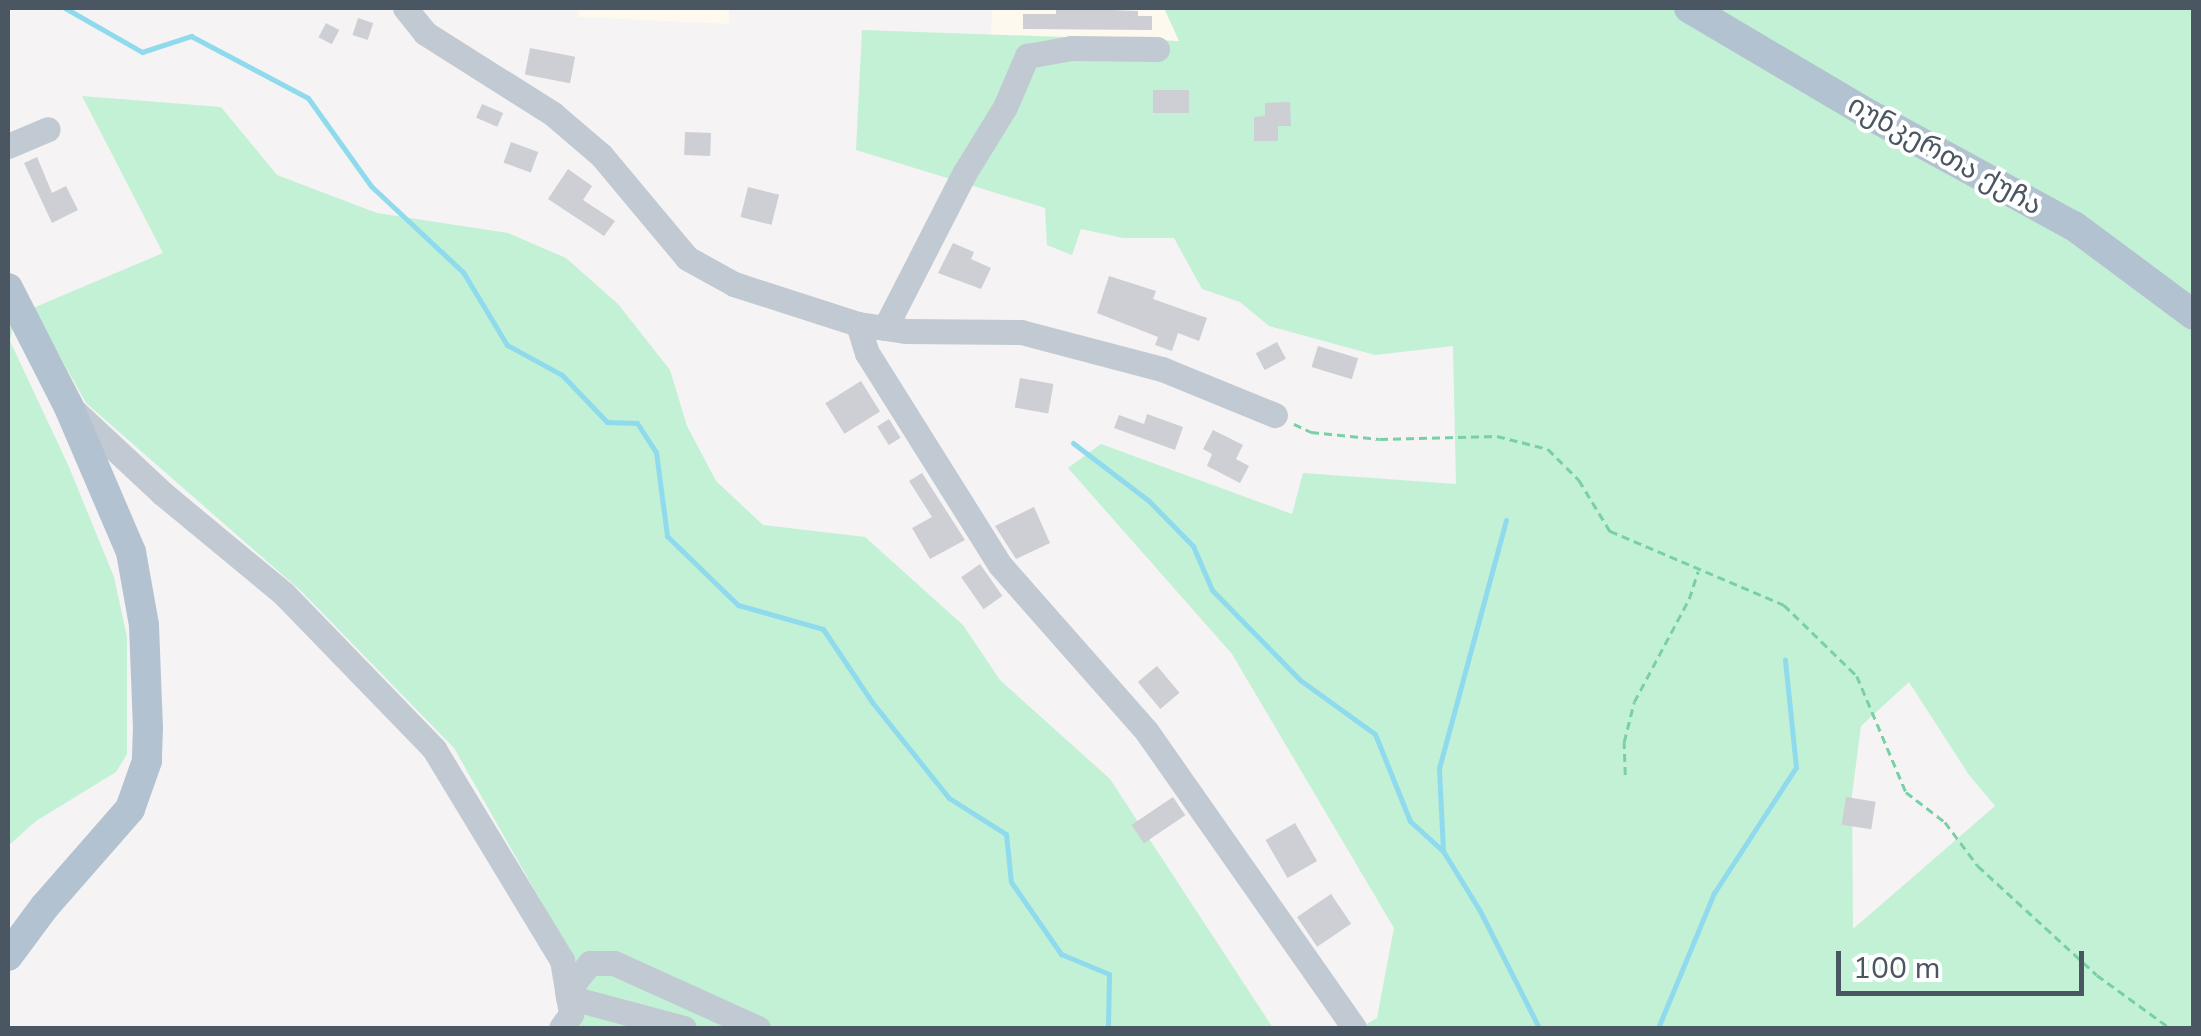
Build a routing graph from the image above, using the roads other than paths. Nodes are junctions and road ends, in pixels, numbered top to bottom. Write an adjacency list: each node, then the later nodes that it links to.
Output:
1 (405, 8): 8 (street)
2 (1689, 8): 7 (main road, იუნკერთა ქუჩა)
3 (1158, 49): 9 (street)
4 (48, 130): 5 (street)
5 (8, 146)
6 (8, 288): 10 (main road)
7 (2194, 314)
8 (858, 324): 9 (street); 17 (street)
9 (885, 328): 11 (street)
10 (68, 405): 12 (main road); 13 (street)
11 (1275, 414)
12 (8, 956)
13 (568, 994): 14 (street); 15 (street); 16 (street)
14 (560, 1028)
15 (684, 1028)
16 (758, 1028)
17 (1354, 1028)

